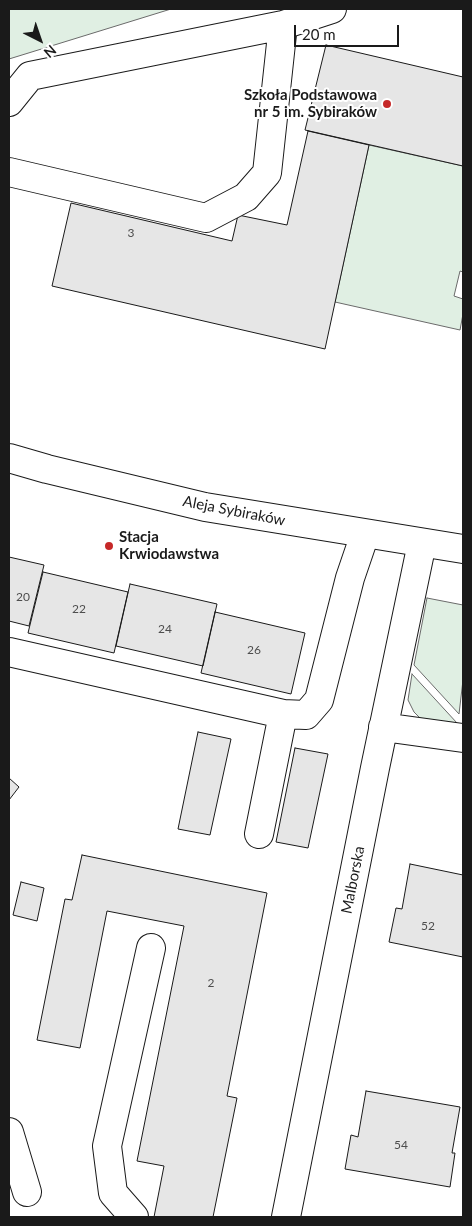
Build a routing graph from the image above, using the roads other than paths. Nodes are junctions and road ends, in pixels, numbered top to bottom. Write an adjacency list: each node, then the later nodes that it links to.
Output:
1 (332, 9): 2 (street)
2 (284, 25): 3 (street); 4 (street)
3 (9, 102)
4 (9, 172)
5 (9, 458): 6 (street, Aleja Sybiraków)
6 (365, 534): 7 (street, Aleja Sybiraków); 10 (street)
7 (422, 543): 8 (street, Aleja Sybiraków); 11 (street, Malborska)
8 (463, 549)
9 (9, 652): 10 (street)
10 (283, 714): 13 (street)
11 (383, 728): 12 (street); 18 (street, Malborska)
12 (463, 738)
13 (259, 834)
14 (151, 948): 17 (street)
15 (9, 1132): 16 (street)
16 (27, 1192)
17 (134, 1217)
18 (286, 1217)

